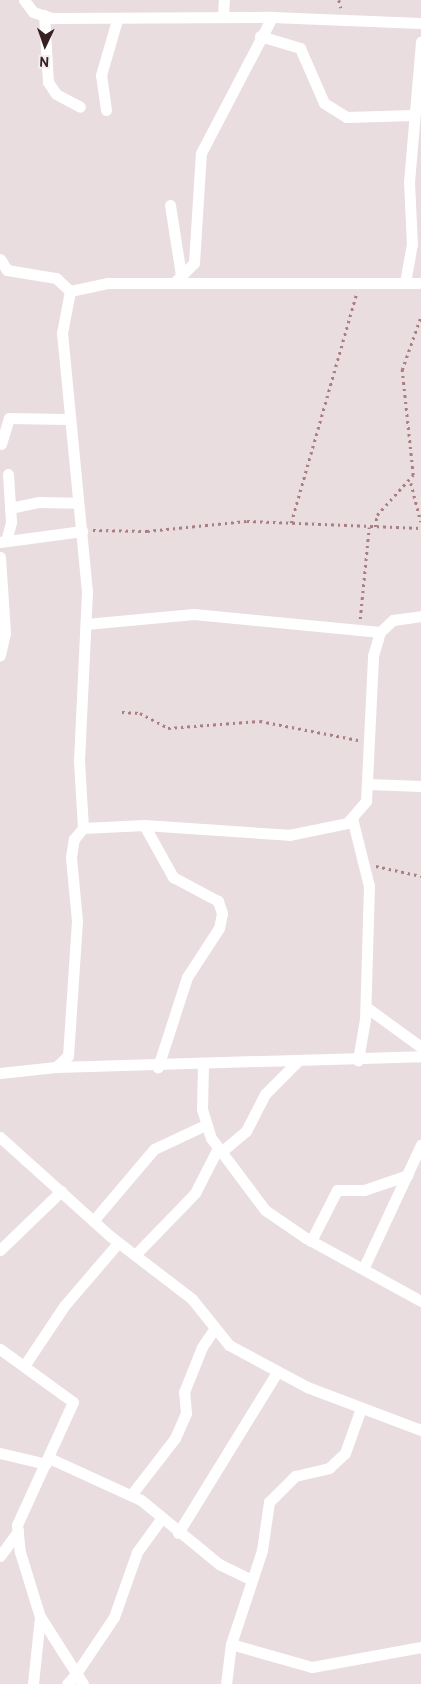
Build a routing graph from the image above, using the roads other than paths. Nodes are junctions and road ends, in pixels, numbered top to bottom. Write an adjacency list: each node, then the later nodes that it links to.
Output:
1 (24, 0): 3 (street)
2 (224, 0): 4 (street)
3 (44, 15): 6 (street); 10 (street)
4 (224, 17): 5 (street); 6 (street)
5 (272, 17): 7 (street); 8 (street)
6 (117, 20): 11 (street)
7 (421, 23)
8 (260, 36): 12 (street); 15 (street)
9 (421, 42): 12 (street)
10 (80, 107)
11 (106, 110)
12 (414, 115): 16 (street)
13 (170, 204): 15 (street)
14 (0, 259): 18 (street)
15 (178, 279): 16 (street); 18 (street)
16 (405, 283): 17 (street)
17 (421, 283)
18 (70, 291): 19 (street)
19 (67, 419): 20 (street); 22 (street)
20 (1, 444)
21 (8, 474): 23 (street)
22 (78, 503): 23 (street); 24 (street)
23 (10, 508): 25 (street)
24 (82, 532): 25 (street); 28 (street)
25 (2, 542): 26 (street)
26 (0, 555): 30 (street)
27 (421, 616): 29 (street)
28 (86, 624): 29 (street); 35 (street)
29 (380, 632): 31 (street)
30 (0, 655)
31 (368, 784): 32 (street); 33 (street)
32 (421, 786)
33 (352, 818): 34 (street); 36 (street)
34 (144, 825): 35 (street); 43 (street)
35 (83, 828): 42 (street)
36 (366, 1007): 37 (street); 39 (street)
37 (421, 1047)
38 (421, 1056): 39 (street)
39 (358, 1060): 40 (street)
40 (297, 1062): 41 (street); 48 (street)
41 (203, 1065): 43 (street); 45 (street)
42 (56, 1067): 43 (street); 44 (street)
43 (158, 1067)
44 (0, 1073)
45 (206, 1125): 48 (street); 51 (street)
46 (0, 1137): 50 (street)
47 (421, 1145): 49 (street)
48 (220, 1150): 52 (street); 55 (street)
49 (414, 1172): 52 (street); 56 (street)
50 (61, 1191): 51 (street); 54 (street)
51 (93, 1221): 53 (street)
52 (311, 1241): 56 (street)
53 (118, 1243): 55 (street); 60 (street)
54 (0, 1250)
55 (135, 1255): 58 (street)
56 (364, 1267): 57 (street)
57 (421, 1301)
58 (214, 1330): 61 (street); 66 (street)
59 (0, 1349): 60 (street)
60 (24, 1366): 65 (street)
61 (277, 1372): 62 (street); 69 (street)
62 (361, 1408): 63 (street); 71 (street)
63 (421, 1430)
64 (0, 1453): 65 (street)
65 (48, 1461): 66 (street); 68 (street)
66 (130, 1495): 67 (street)
67 (161, 1518): 69 (street); 75 (street)
68 (18, 1531): 70 (street); 72 (street)
69 (178, 1533): 71 (street)
70 (0, 1556)
71 (250, 1579): 73 (street)
72 (40, 1617): 75 (street); 76 (street)
73 (231, 1644): 74 (street); 79 (street)
74 (420, 1646)
75 (77, 1672): 77 (street); 78 (street)
76 (33, 1684)
77 (68, 1684)
78 (83, 1684)
79 (226, 1684)

